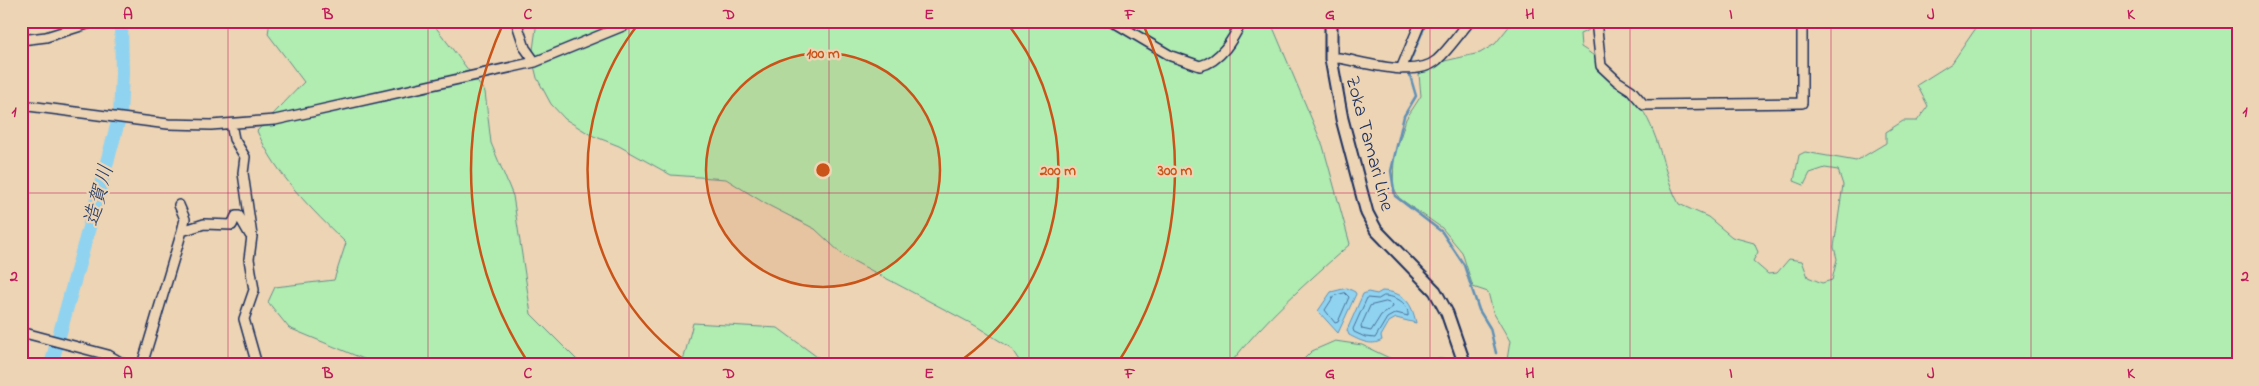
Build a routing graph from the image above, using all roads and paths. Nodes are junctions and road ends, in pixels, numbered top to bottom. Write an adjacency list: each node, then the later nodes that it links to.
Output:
1 (98, 21): 11 (street)
2 (516, 21): 13 (street)
3 (635, 21): 13 (street)
4 (1112, 21): 5 (street)
5 (1242, 21)
6 (1421, 21): 14 (street)
7 (1470, 21): 14 (street)
8 (1596, 21): 9 (street)
9 (1802, 21)
10 (1329, 22): 12 (main road, Zoka Tamari Line)
11 (21, 40)
12 (1331, 59): 14 (street); 24 (main road, Zoka Tamari Line)
13 (534, 62): 16 (street)
14 (1401, 69)
15 (21, 105): 16 (street)
16 (231, 124): 19 (street)
17 (179, 205): 18 (street)
18 (182, 231): 19 (street); 22 (street)
19 (252, 236): 23 (street)
20 (21, 332): 21 (street)
21 (125, 365)
22 (142, 365)
23 (256, 365)
24 (1464, 365)

